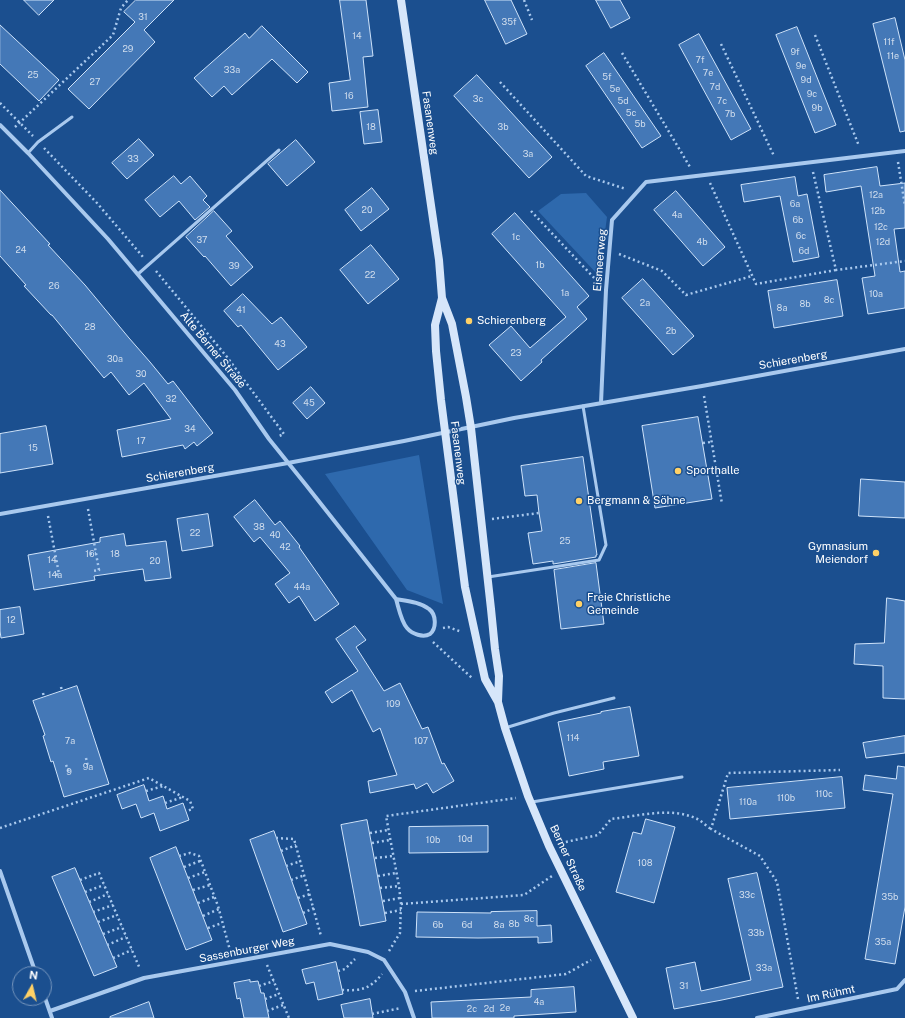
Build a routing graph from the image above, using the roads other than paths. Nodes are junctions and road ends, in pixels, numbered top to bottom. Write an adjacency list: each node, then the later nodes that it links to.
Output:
1 (401, 0): 8 (main road, Fasanenweg)
2 (72, 117): 6 (lane)
3 (0, 125): 6 (street, Alte Berner Straße)
4 (278, 150): 7 (lane)
5 (905, 151): 10 (street, Eismeerweg)
6 (28, 153): 7 (street, Alte Berner Straße)
7 (138, 274): 14 (street, Alte Berner Straße)
8 (442, 298): 12 (main road, Fasanenweg); 13 (main road, Fasanenweg)
9 (905, 349): 10 (street, Schierenberg)
10 (602, 403): 11 (street, Schierenberg)
11 (583, 406): 12 (street, Schierenberg); 16 (lane)
12 (471, 428): 13 (street, Schierenberg); 16 (main road, Fasanenweg)
13 (445, 433): 14 (street, Schierenberg); 19 (main road, Fasanenweg)
14 (288, 463): 15 (street, Schierenberg); 17 (street, Alte Berner Straße)
15 (0, 514)
16 (488, 577): 18 (main road, Fasanenweg)
17 (396, 599): 17 (street, Alte Berner Straße)
18 (491, 609): 21 (main road, Berner Straße)
19 (470, 611): 21 (main road, Berner Straße)
20 (614, 698): 22 (lane)
21 (498, 702): 22 (main road, Berner Straße)
22 (505, 728): 24 (main road, Berner Straße)
23 (682, 777): 24 (lane)
24 (529, 799): 32 (main road, Berner Straße)
25 (0, 871): 26 (street)
26 (33, 966)
27 (905, 980): 33 (street, Im Rühmt)
28 (48, 1006): 29 (street)
29 (50, 1011): 30 (street); 31 (street, Sassenburger Weg)
30 (52, 1018)
31 (414, 1018)
32 (633, 1018)
33 (757, 1018)

